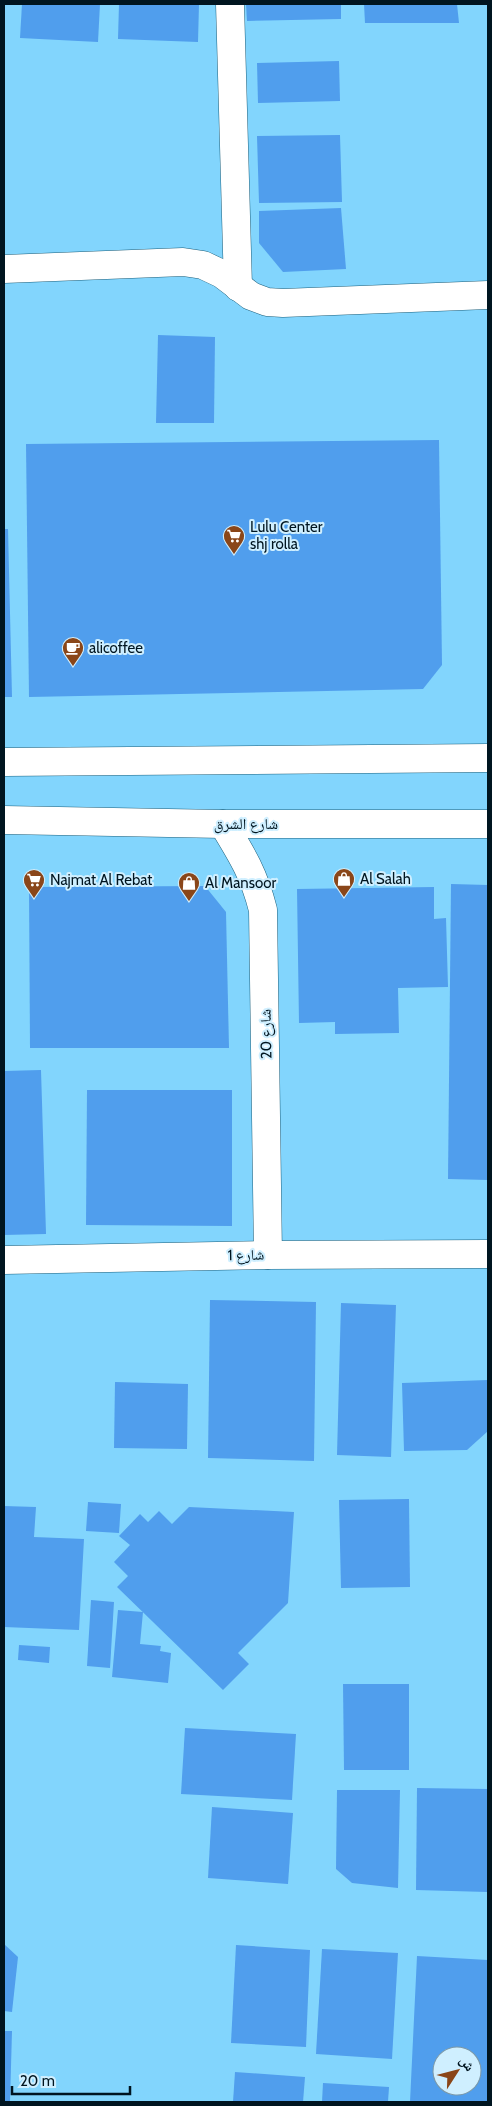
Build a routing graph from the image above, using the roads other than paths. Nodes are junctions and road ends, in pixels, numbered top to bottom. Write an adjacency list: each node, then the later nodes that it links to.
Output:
1 (230, 4): 3 (street)
2 (4, 270): 3 (street)
3 (238, 287): 4 (street)
4 (488, 295)
5 (488, 758): 6 (street)
6 (4, 762)
7 (4, 820): 8 (street, شارع الشرق)
8 (223, 824): 9 (street, شارع الشرق); 11 (street, شارع 20)
9 (488, 824)
10 (488, 1254): 11 (street, شارع 1)
11 (268, 1255): 12 (street, شارع 1)
12 (4, 1260)

